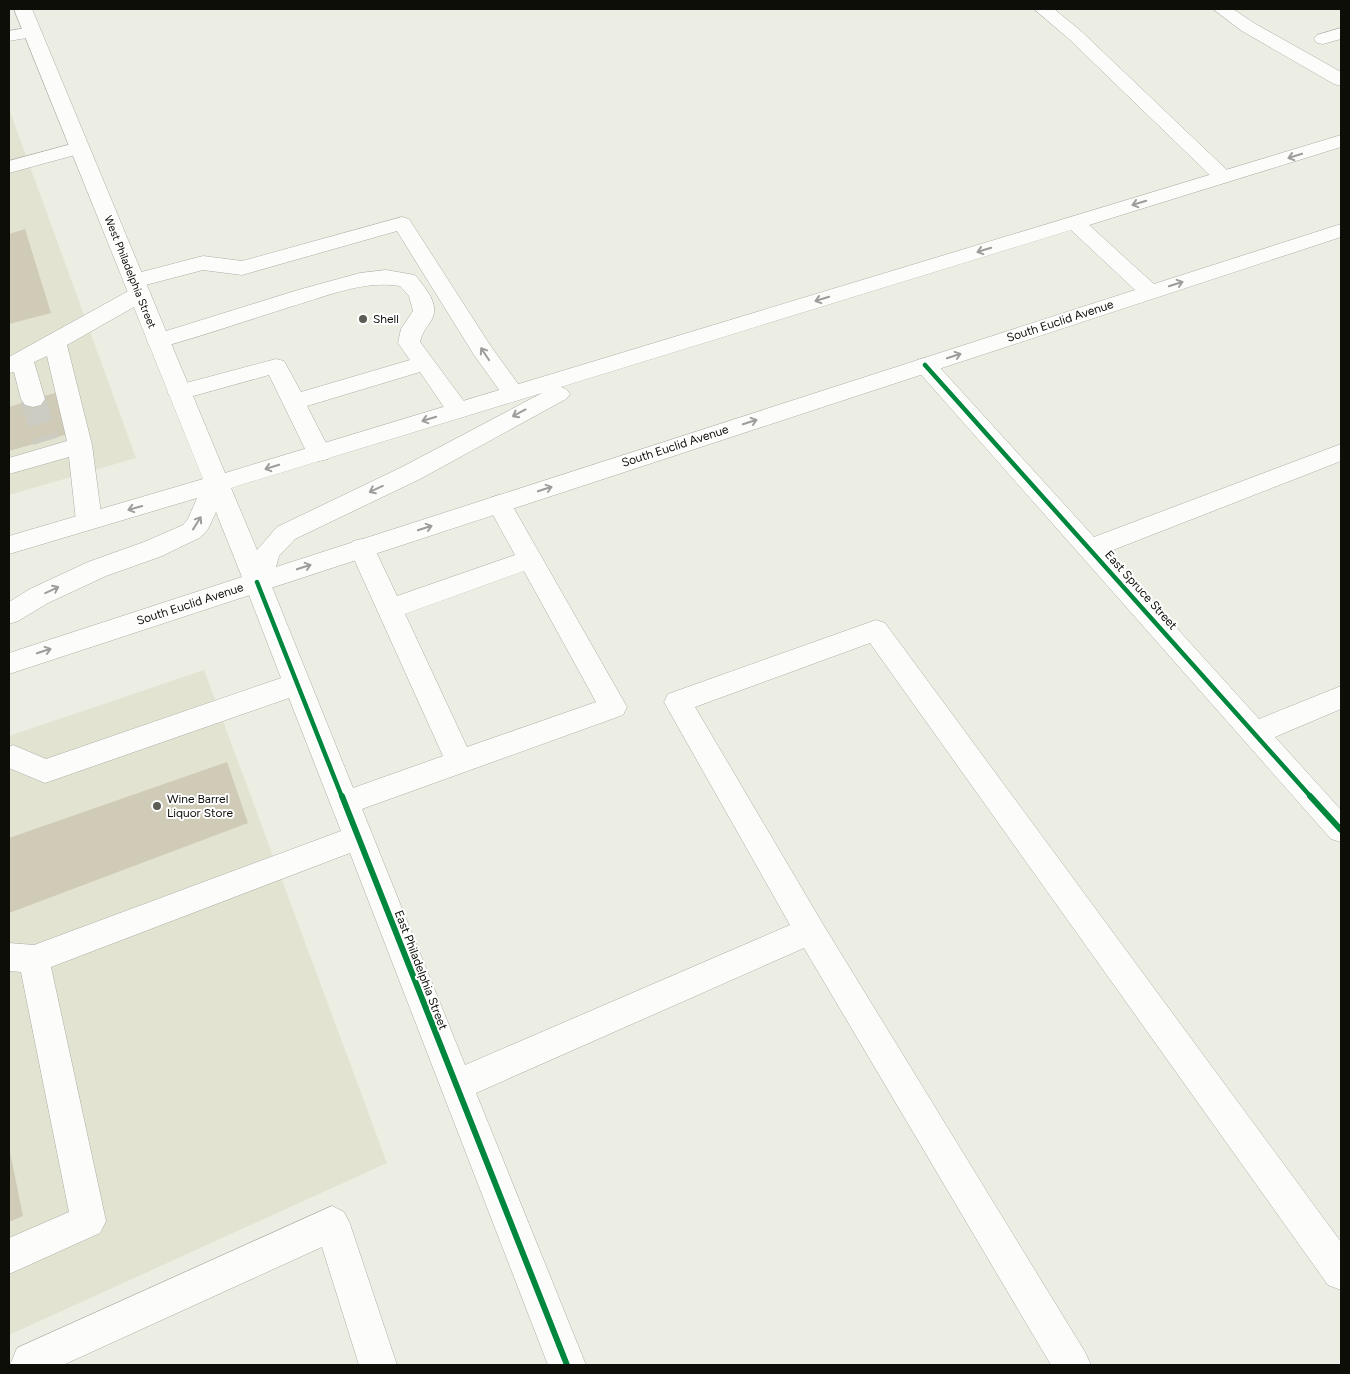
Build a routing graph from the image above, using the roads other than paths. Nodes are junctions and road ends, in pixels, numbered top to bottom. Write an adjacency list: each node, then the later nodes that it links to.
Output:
1 (23, 9): 4 (main road, West Philadelphia Street)
2 (1044, 9): 12 (main road)
3 (1222, 9): 8 (main road)
4 (32, 32): 6 (main road); 10 (main road, West Philadelphia Street)
5 (1341, 33): 7 (main road)
6 (9, 36)
7 (1323, 39)
8 (1341, 80)
9 (1341, 141): 12 (main road, one-way to 12)
10 (79, 148): 11 (main road); 15 (main road, West Philadelphia Street)
11 (9, 166)
12 (1223, 177): 13 (main road, one-way to 13)
13 (1074, 222): 16 (main road); 17 (main road, one-way to 17)
14 (1341, 230): 16 (main road, South Euclid Avenue, one-way to 14)
15 (137, 288): 18 (main road, West Philadelphia Street); 19 (main road); 24 (main road, one-way to 15)
16 (1150, 292): 22 (main road, South Euclid Avenue, one-way to 16)
17 (709, 333): 24 (main road); 40 (main road, one-way to 40)
18 (158, 341): 21 (main road); 23 (main road, West Philadelphia Street)
19 (55, 342): 20 (main road); 28 (main road)
20 (15, 362): 25 (main road)
21 (425, 363): 26 (main road); 27 (main road)
22 (926, 365): 33 (main road, South Euclid Avenue, one-way to 22); 38 (main road, East Spruce Street)
23 (179, 392): 26 (main road); 32 (main road, West Philadelphia Street)
24 (513, 393): 27 (main road)
25 (33, 399)
26 (294, 402): 29 (main road)
27 (458, 410): 29 (main road, one-way to 29)
28 (80, 445): 31 (main road); 34 (main road)
29 (319, 452): 32 (main road, one-way to 32)
30 (1341, 452): 38 (main road)
31 (9, 466)
32 (216, 484): 34 (main road, one-way to 34); 35 (main road, West Philadelphia Street); 42 (main road, one-way to 32)
33 (499, 504): 37 (main road, South Euclid Avenue, one-way to 33); 39 (main road)
34 (90, 521): 36 (main road)
35 (237, 534): 40 (main road, East Philadelphia Street)
36 (9, 545)
37 (362, 548): 40 (main road, South Euclid Avenue, one-way to 37); 41 (main road)
38 (1090, 549): 46 (main road, East Spruce Street)
39 (530, 559): 41 (main road); 48 (main road)
40 (257, 582): 43 (main road, South Euclid Avenue, one-way to 40); 44 (main road, East Philadelphia Street)
41 (390, 609): 48 (main road)
42 (9, 614)
43 (9, 663)
44 (297, 684): 47 (main road); 49 (main road, East Philadelphia Street)
45 (1341, 697): 46 (main road)
46 (1256, 733): 50 (main road, East Spruce Street)
47 (10, 753)
48 (460, 762): 49 (main road)
49 (345, 803): 51 (main road, East Philadelphia Street)
50 (1341, 830)
51 (358, 837): 53 (main road); 54 (main road, East Philadelphia Street)
52 (810, 932): 54 (main road); 56 (main road); 60 (main road)
53 (21, 958): 55 (main road)
54 (456, 1085): 59 (main road, East Philadelphia Street)
55 (9, 1256)
56 (1341, 1272)
57 (29, 1365): 58 (main road)
58 (378, 1365)
59 (566, 1365)
60 (1072, 1365)

